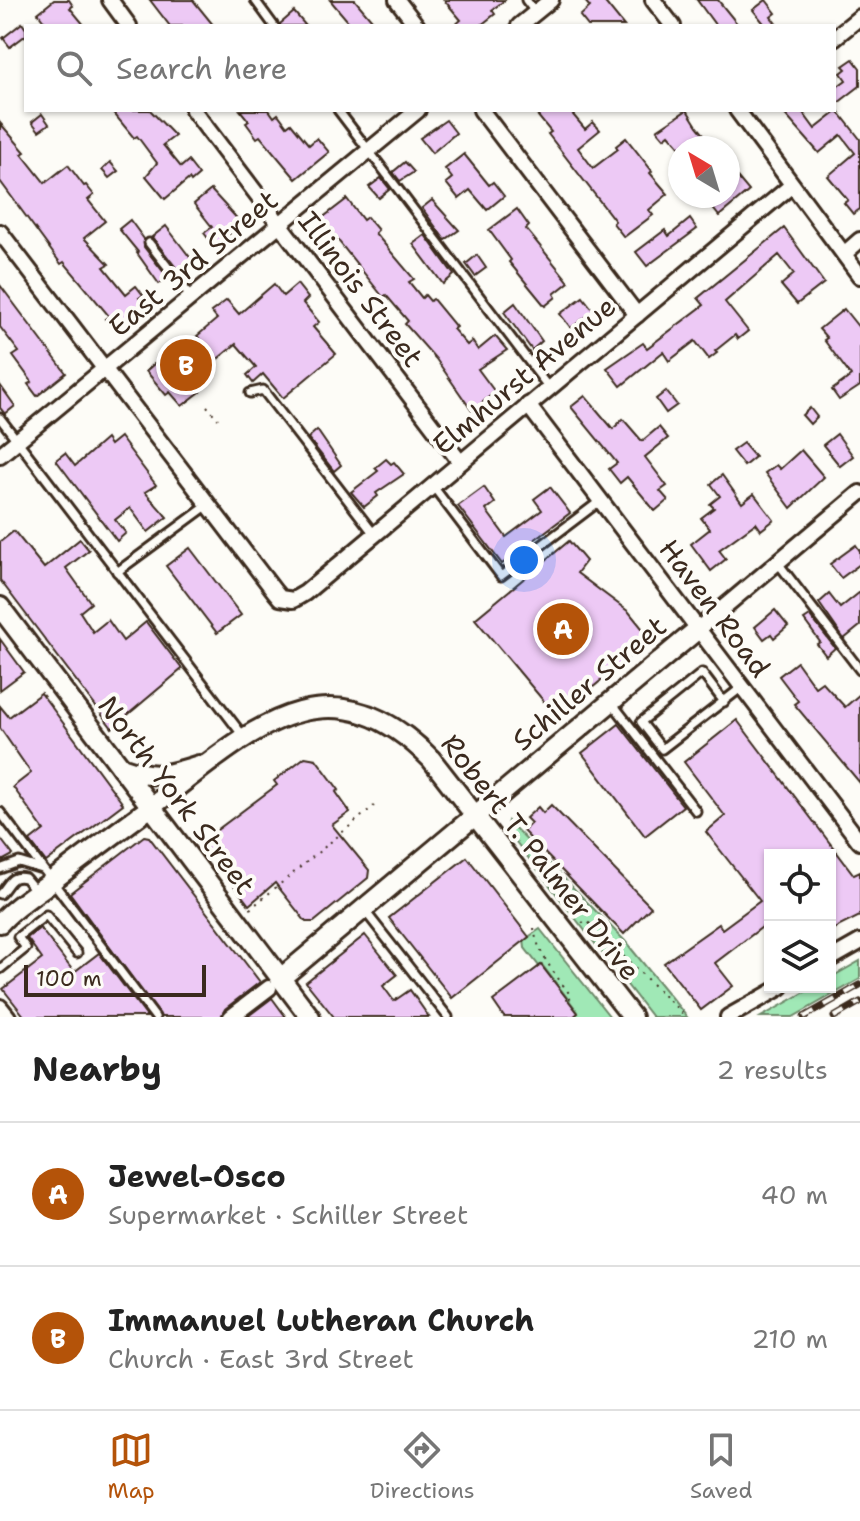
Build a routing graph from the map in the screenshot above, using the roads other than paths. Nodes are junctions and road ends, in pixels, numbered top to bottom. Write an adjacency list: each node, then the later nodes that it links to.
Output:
1 (110, 0): 9 (street)
2 (255, 0): 10 (lane)
3 (397, 0): 11 (street)
4 (526, 0): 7 (lane)
5 (551, 0): 7 (street)
6 (653, 0): 13 (street)
7 (536, 13): 12 (street)
8 (860, 17): 14 (street)
9 (128, 24)
10 (273, 24)
11 (415, 24)
12 (522, 24)
13 (671, 24)
14 (836, 36)
15 (195, 112): 22 (street, Illinois Street)
16 (340, 112): 20 (lane)
17 (416, 112): 20 (street, East 3rd Street)
18 (483, 112): 29 (street)
19 (741, 112): 21 (street)
20 (369, 150): 22 (street, East 3rd Street); 31 (lane)
21 (792, 185): 26 (street); 29 (street, Elmhurst Avenue)
22 (279, 224): 28 (street, East 3rd Street); 37 (street, Illinois Street)
23 (0, 232): 30 (street)
24 (860, 240): 26 (street)
25 (149, 243): 28 (lane)
26 (844, 254): 27 (street)
27 (860, 276)
28 (192, 298): 30 (street, East 3rd Street)
29 (637, 315): 31 (street, Elmhurst Avenue)
30 (105, 371): 35 (street, East 3rd Street); 41 (street)
31 (549, 388): 33 (street, Elmhurst Avenue)
32 (250, 393): 42 (lane)
33 (528, 405): 37 (street, Elmhurst Avenue); 40 (street, Haven Road)
34 (0, 418): 35 (lane)
35 (17, 441): 36 (street, East 3rd Street); 44 (lane)
36 (0, 455)
37 (460, 462): 38 (street, Elmhurst Avenue)
38 (432, 485): 40 (lane); 42 (street, Elmhurst Avenue)
39 (859, 498): 43 (street, Schiller Street)
40 (600, 501): 46 (street, Haven Road)
41 (208, 505): 42 (street, Elmhurst Avenue); 44 (lane)
42 (374, 534)
43 (778, 563): 46 (street, Schiller Street); 47 (lane)
44 (117, 572): 53 (lane)
45 (0, 607): 55 (main road, North York Street)
46 (698, 629): 48 (street, Haven Road); 49 (main road, Schiller Street)
47 (860, 670)
48 (742, 687): 50 (lane); 60 (street, Haven Road)
49 (611, 701): 52 (lane); 59 (main road, Schiller Street)
50 (724, 702): 51 (lane); 51 (lane)
51 (641, 722): 52 (lane)
52 (633, 729): 57 (lane)
53 (244, 737): 54 (main road, Robert T. Palmer Drive); 59 (main road, Robert T. Palmer Drive)
54 (213, 760): 55 (main road); 56 (main road, Robert T. Palmer Drive)
55 (121, 767): 56 (main road, North York Street)
56 (151, 807): 62 (main road, Robert T. Palmer Drive); 72 (main road, North York Street)
57 (696, 811)
58 (0, 812): 62 (lane)
59 (475, 815): 65 (main road, Schiller Street); 80 (main road, Robert T. Palmer Drive)
60 (860, 842)
61 (0, 869): 62 (lane)
62 (48, 875): 63 (main road, Robert T. Palmer Drive); 76 (lane)
63 (37, 893): 64 (lane); 66 (main road, Robert T. Palmer Drive)
64 (0, 894)
65 (363, 909): 72 (main road, Schiller Street); 79 (lane)
66 (1, 920): 67 (lane)
67 (18, 937): 69 (lane); 71 (lane)
68 (860, 942): 70 (street)
69 (77, 953)
70 (836, 956)
71 (0, 969)
72 (275, 983): 77 (street); 78 (main road, North York Street)
73 (770, 993): 81 (street)
74 (0, 1007): 75 (street)
75 (8, 1017)
76 (155, 1017)
77 (231, 1017)
78 (310, 1017)
79 (448, 1017)
80 (632, 1017)
81 (728, 1017)

